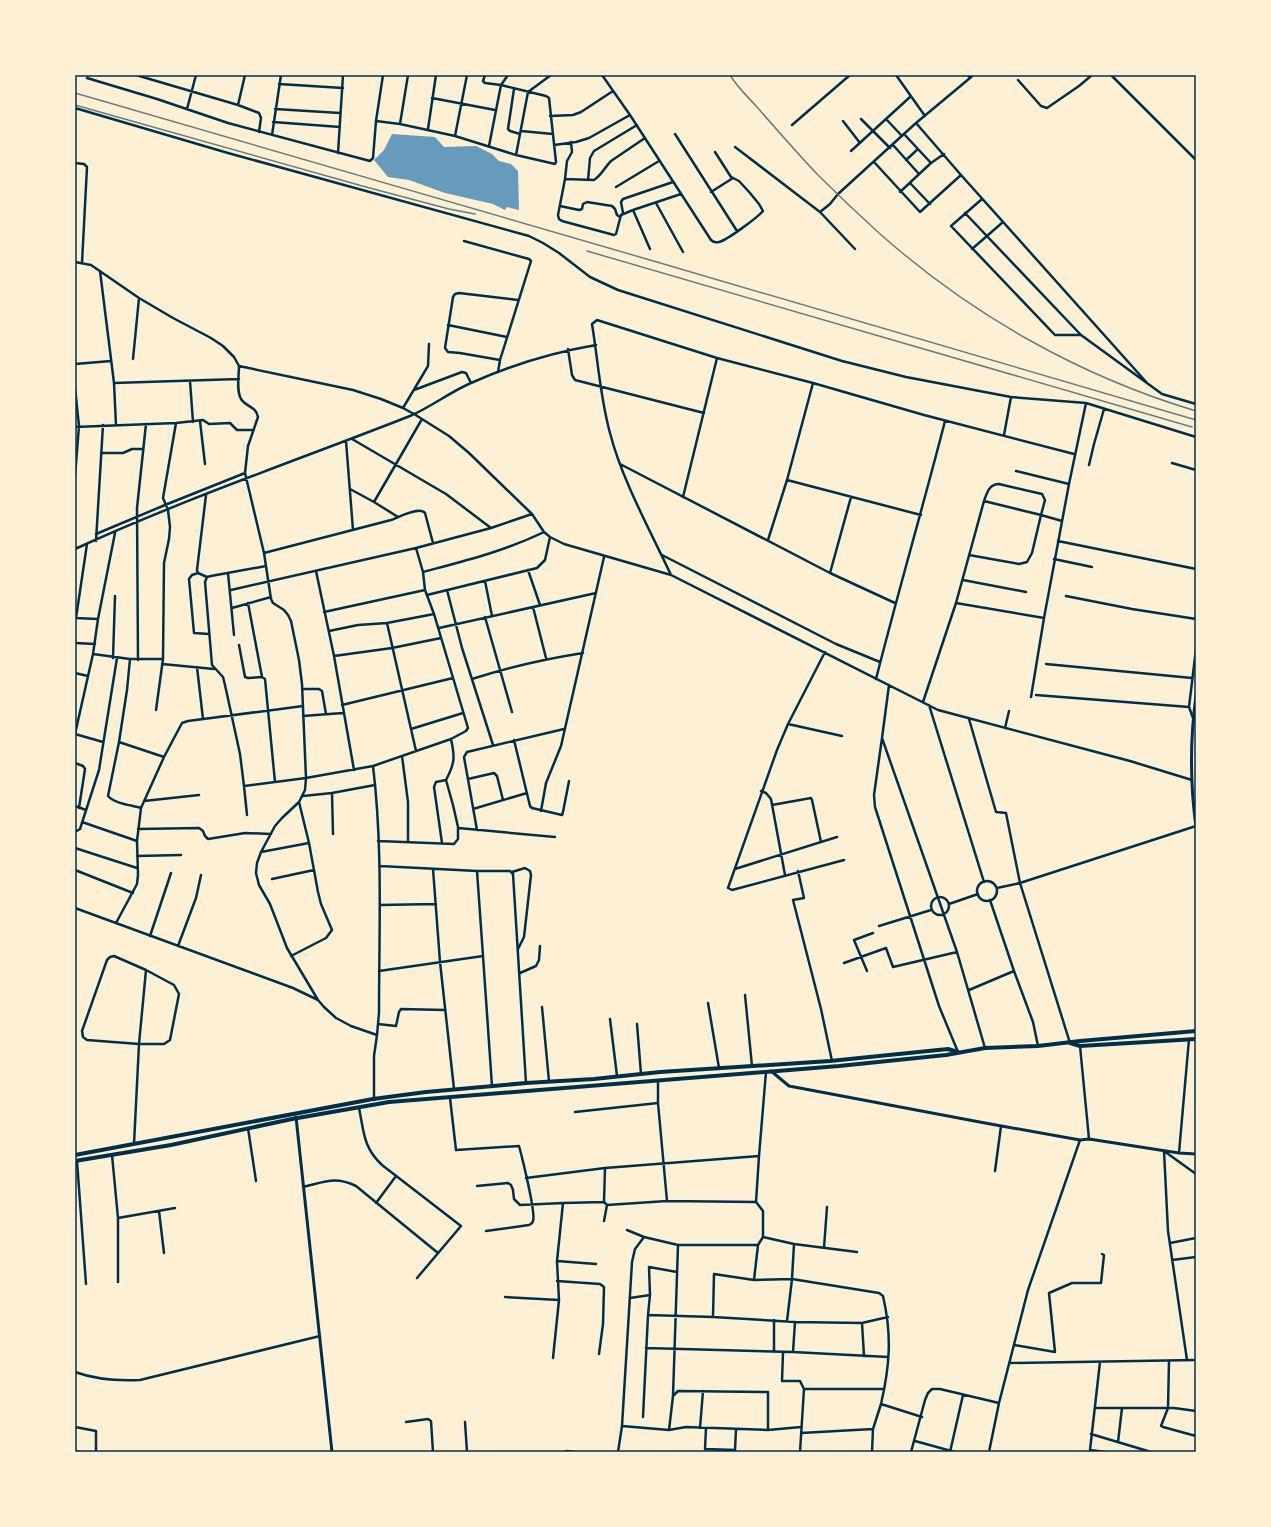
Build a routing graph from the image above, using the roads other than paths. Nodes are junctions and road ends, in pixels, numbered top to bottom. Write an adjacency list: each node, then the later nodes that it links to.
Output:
1 (136, 75): 27 (street)
2 (196, 75): 27 (street)
3 (244, 75): 32 (street)
4 (281, 75): 22 (street)
5 (343, 75): 24 (street)
6 (383, 75): 43 (street)
7 (408, 75): 47 (street)
8 (436, 75): 30 (street)
9 (467, 75): 31 (street)
10 (484, 75): 23 (street)
11 (508, 75): 23 (street)
12 (551, 75): 28 (street)
13 (602, 75): 26 (street)
14 (850, 75): 49 (street)
15 (896, 75): 29 (street)
16 (973, 75): 19 (street)
17 (1092, 75): 21 (street)
18 (1112, 75): 75 (street)
19 (969, 76): 40 (street)
20 (87, 78): 34 (street)
21 (1018, 80)
22 (279, 84): 24 (street); 35 (street)
23 (501, 85): 25 (street); 36 (street)
24 (343, 88): 37 (street)
25 (514, 89): 28 (street); 54 (street)
26 (613, 91): 38 (street); 39 (street)
27 (192, 92): 32 (street); 34 (street)
28 (528, 92): 39 (street); 54 (street)
29 (910, 97): 40 (street); 42 (street)
30 (432, 98): 31 (street); 51 (street)
31 (461, 104): 36 (street); 59 (street)
32 (238, 105): 53 (street)
33 (75, 108): 136 (street)
34 (187, 109): 53 (street)
35 (275, 109): 37 (street); 44 (street)
36 (495, 110): 65 (street)
37 (340, 113): 50 (street)
38 (630, 115): 48 (street); 61 (street)
39 (550, 116): 55 (street)
40 (925, 116): 46 (street)
41 (861, 119): 52 (street)
42 (886, 119): 52 (street); 58 (street)
43 (376, 121): 47 (street); 71 (street)
44 (273, 122): 50 (street); 57 (street)
45 (843, 122): 62 (street)
46 (916, 123): 58 (street); 72 (street)
47 (400, 124): 51 (street)
48 (637, 125): 60 (street); 84 (street)
49 (792, 125)
50 (340, 127): 71 (street)
51 (428, 129): 59 (street)
52 (873, 131): 62 (street); 67 (street)
53 (259, 132): 57 (street)
54 (521, 132): 55 (street); 73 (street)
55 (553, 134): 63 (street)
56 (674, 134): 88 (street)
57 (272, 135): 71 (street)
58 (903, 135): 64 (street); 68 (street)
59 (455, 136): 65 (street)
60 (645, 138): 76 (street); 84 (street)
61 (571, 142): 63 (street); 83 (street)
62 (860, 143): 69 (street)
63 (554, 145): 73 (street)
64 (892, 145): 67 (street); 74 (street)
65 (489, 146): 73 (street)
66 (735, 147): 96 (street)
67 (890, 148): 77 (street)
68 (918, 149): 74 (street); 79 (street)
69 (850, 151)
70 (715, 152): 82 (street)
71 (338, 153)
72 (944, 154): 79 (street); 81 (street)
73 (516, 155)
74 (906, 160): 80 (street)
75 (1196, 160)
76 (660, 161): 85 (street); 87 (street)
77 (874, 162): 89 (street); 96 (street)
78 (75, 163): 109 (street)
79 (931, 163): 80 (street)
80 (919, 174): 86 (street)
81 (961, 175): 91 (street); 93 (street)
82 (733, 178): 88 (street); 101 (street)
83 (565, 179): 84 (street); 94 (street)
84 (588, 180)
85 (673, 182): 90 (street); 97 (street)
86 (910, 183): 89 (street); 93 (street)
87 (616, 187)
88 (711, 192): 101 (street)
89 (900, 192): 93 (street)
90 (682, 194): 92 (street); 101 (street)
91 (982, 199): 98 (street); 100 (street)
92 (656, 204): 95 (street); 107 (street)
93 (930, 204)
94 (560, 206): 99 (street); 99 (street)
95 (633, 210): 97 (street); 104 (street)
96 (820, 212): 105 (street)
97 (623, 213): 99 (street)
98 (965, 214): 102 (street); 106 (street)
99 (620, 217)
100 (1003, 222): 102 (street); 131 (street)
101 (737, 231)
102 (986, 237): 106 (street); 114 (street)
103 (464, 241): 112 (street)
104 (650, 249)
105 (855, 249)
106 (972, 250): 114 (street)
107 (683, 252)
108 (75, 262): 109 (street)
109 (82, 263): 110 (street)
110 (100, 271): 111 (street); 122 (street)
111 (139, 298): 120 (street); 124 (street)
112 (518, 300): 113 (street); 115 (street)
113 (448, 325): 115 (street); 121 (street)
114 (1081, 335): 131 (street)
115 (507, 337): 121 (street)
116 (429, 344): 134 (street)
117 (596, 345): 118 (street); 119 (street); 132 (street)
118 (568, 349): 125 (street); 132 (street)
119 (717, 358): 130 (street); 141 (street)
120 (133, 359)
121 (500, 360): 125 (street)
122 (111, 361): 123 (street); 128 (street)
123 (75, 364)
124 (239, 366): 126 (street); 139 (street)
125 (498, 372): 129 (street)
126 (239, 379): 127 (street); 153 (street)
127 (190, 381): 128 (street); 146 (street)
128 (114, 383): 150 (street)
129 (470, 383): 134 (street); 142 (street)
130 (814, 383): 145 (street); 171 (street)
131 (1148, 384): 138 (street)
132 (601, 387): 141 (street); 164 (street)
133 (75, 388): 135 (street)
134 (414, 390): 139 (street)
135 (75, 392): 152 (street)
136 (1012, 397): 137 (street); 154 (street)
137 (1086, 403): 140 (street); 160 (street)
138 (1196, 404)
139 (403, 408): 142 (street)
140 (1104, 409): 155 (street); 165 (street)
141 (704, 413): 175 (street)
142 (414, 414): 143 (street); 156 (street)
143 (422, 419): 163 (street); 181 (street)
144 (200, 421): 146 (street); 153 (street); 162 (street)
145 (945, 421): 154 (street); 182 (street)
146 (193, 422): 147 (street)
147 (176, 423): 148 (street); 179 (street)
148 (146, 424): 150 (street); 158 (street)
149 (103, 425): 150 (street); 152 (street); 159 (street)
150 (116, 425)
151 (75, 426): 152 (street)
152 (79, 426): 169 (street)
153 (254, 430): 168 (street)
154 (1004, 435): 160 (street)
155 (1196, 437)
156 (352, 439): 157 (street); 163 (street)
157 (346, 441): 170 (street); 173 (street)
158 (143, 449): 159 (street); 184 (street)
159 (101, 453): 192 (street)
160 (1074, 454): 172 (street)
161 (1172, 463): 166 (street)
162 (205, 464)
163 (395, 464): 178 (street); 188 (street)
164 (619, 464): 175 (street); 202 (street)
165 (1089, 465)
166 (1196, 470)
167 (1016, 471): 172 (street)
168 (245, 474): 170 (street); 179 (street)
169 (75, 476)
170 (246, 479): 174 (street); 201 (street)
171 (787, 480): 176 (street); 194 (street)
172 (1069, 484): 186 (street)
173 (350, 489): 178 (street); 189 (street)
174 (206, 495): 180 (street); 212 (street)
175 (683, 497): 194 (street)
176 (852, 497): 182 (street); 214 (street)
177 (984, 501): 183 (street); 183 (street); 203 (street)
178 (374, 502): 185 (street)
179 (165, 505): 180 (street); 184 (street)
180 (168, 510): 187 (street); 261 (street)
181 (532, 514): 188 (street); 191 (street)
182 (921, 515): 230 (street)
183 (1041, 515): 186 (street); 203 (street)
184 (136, 516): 187 (street); 192 (street)
185 (398, 517): 189 (street); 197 (street)
186 (1062, 521): 196 (street)
187 (136, 523): 190 (street); 263 (street)
188 (491, 528): 197 (street)
189 (353, 530): 201 (street)
190 (115, 532): 195 (street); 241 (street)
191 (544, 532): 193 (street); 211 (street)
192 (96, 534): 195 (street)
193 (550, 537): 204 (street); 209 (street)
194 (768, 540): 214 (street)
195 (96, 541): 198 (street)
196 (1058, 541): 205 (street); 208 (street)
197 (433, 543): 199 (street)
198 (87, 544): 200 (street); 239 (street)
199 (416, 548): 210 (street); 211 (street)
200 (75, 549)
201 (264, 553): 206 (street)
202 (662, 555): 215 (street); 264 (street)
203 (969, 555): 217 (street)
204 (604, 557): 215 (street); 224 (street)
205 (1054, 559): 207 (street); 240 (street)
206 (266, 566): 213 (street); 219 (street)
207 (1092, 567)
208 (1196, 569)
209 (528, 570): 218 (street); 232 (street)
210 (316, 571): 219 (street); 235 (street)
211 (423, 572): 221 (street)
212 (198, 573): 216 (street); 247 (street)
213 (228, 573): 216 (street); 220 (street)
214 (830, 573): 230 (street)
215 (671, 576): 255 (street)
216 (207, 577): 247 (street)
217 (963, 580): 223 (street); 231 (street)
218 (485, 581): 222 (street); 237 (street)
219 (270, 583): 220 (street); 228 (street)
220 (231, 590): 234 (street)
221 (425, 590): 225 (street); 235 (street)
222 (446, 590): 225 (street); 244 (street)
223 (1026, 592)
224 (596, 593): 232 (street); 256 (street)
225 (427, 595): 236 (street)
226 (115, 596): 259 (street)
227 (1066, 596): 242 (street)
228 (271, 597): 229 (street); 278 (street)
229 (248, 603): 234 (street); 272 (street)
230 (895, 603): 264 (street)
231 (956, 603): 240 (street); 284 (street)
232 (540, 605): 233 (street)
233 (533, 607): 237 (street); 260 (street)
234 (232, 608): 248 (street)
235 (324, 612): 246 (street)
236 (434, 614): 243 (street); 245 (street)
237 (492, 616): 238 (street)
238 (485, 617): 244 (street); 269 (street)
239 (75, 618): 241 (street)
240 (1044, 618): 282 (street)
241 (98, 619): 251 (street)
242 (1196, 619)
243 (387, 623): 246 (street); 253 (street)
244 (456, 624): 245 (street); 275 (street)
245 (438, 628): 249 (street)
246 (328, 631): 258 (street)
247 (210, 634): 268 (street)
248 (234, 636)
249 (441, 638): 253 (street); 273 (street)
250 (75, 643): 251 (street)
251 (95, 644): 257 (street)
252 (238, 645): 272 (street)
253 (392, 648): 258 (street); 279 (street)
254 (1196, 650): 274 (street)
255 (825, 652): 276 (street); 302 (street)
256 (583, 653): 260 (street); 305 (street)
257 (93, 654): 259 (street); 271 (street)
258 (334, 656): 285 (street)
259 (115, 658): 262 (street); 311 (street)
260 (546, 658): 269 (street)
261 (163, 659): 263 (street); 265 (street)
262 (130, 660): 263 (street); 312 (street)
263 (138, 660)
264 (880, 662): 276 (street)
265 (162, 664): 267 (street); 289 (street)
266 (1046, 664): 274 (street)
267 (197, 668): 268 (street); 299 (street)
268 (215, 669): 297 (street)
269 (500, 670): 275 (street); 292 (street)
270 (75, 673): 271 (street)
271 (88, 676): 306 (street)
272 (262, 677): 290 (street)
273 (453, 678): 279 (street); 294 (street)
274 (1192, 678): 288 (street)
275 (472, 679): 313 (street)
276 (876, 679): 277 (street)
277 (889, 685): 284 (street); 308 (street)
278 (303, 689): 287 (street); 295 (street)
279 (402, 690): 285 (street); 304 (street)
280 (1036, 695): 288 (street)
281 (1196, 696): 283 (street)
282 (1031, 697)
283 (1195, 701): 296 (street)
284 (923, 702): 286 (street)
285 (342, 705): 293 (street)
286 (928, 705): 300 (street); 378 (street)
287 (303, 706): 290 (street); 298 (street)
288 (1189, 707): 301 (street)
289 (156, 710)
290 (269, 711): 297 (street); 325 (street)
291 (1009, 711): 303 (street)
292 (512, 712)
293 (343, 713): 295 (street); 319 (street)
294 (463, 713): 304 (street); 309 (street)
295 (326, 714): 298 (street)
296 (1195, 714): 301 (street)
297 (233, 716): 299 (street); 327 (street)
298 (303, 716): 320 (street)
299 (202, 719): 316 (street)
300 (969, 719): 303 (street); 379 (street)
301 (1194, 721): 323 (street)
302 (788, 724): 307 (street); 328 (street)
303 (1005, 728): 323 (street)
304 (411, 729): 314 (street)
305 (564, 729): 310 (street); 341 (street)
306 (75, 734): 311 (street)
307 (842, 736)
308 (882, 738): 383 (street); 391 (street)
309 (451, 739): 314 (street); 322 (street)
310 (514, 740): 313 (street); 330 (street)
311 (103, 742): 340 (street)
312 (119, 742): 316 (street); 338 (street)
313 (493, 745): 321 (street)
314 (416, 751): 315 (street)
315 (402, 756): 318 (street); 355 (street)
316 (164, 757): 334 (street)
317 (75, 763): 337 (street)
318 (373, 766): 319 (street); 326 (street)
319 (354, 770): 320 (street)
320 (306, 778): 325 (street); 332 (street)
321 (468, 779): 333 (street); 339 (street)
322 (446, 780): 345 (street); 358 (street)
323 (1192, 780): 344 (street)
324 (569, 781): 341 (street)
325 (275, 782): 327 (street)
326 (375, 785): 329 (street); 354 (street)
327 (244, 786): 342 (street)
328 (761, 791): 336 (street); 370 (street)
329 (332, 793): 332 (street); 350 (street)
330 (527, 793): 333 (street); 341 (street)
331 (200, 795): 334 (street)
332 (303, 796): 335 (street)
333 (503, 800): 339 (street)
334 (144, 801): 338 (street)
335 (299, 802): 349 (street); 357 (street)
336 (772, 805): 356 (street); 362 (street)
337 (77, 807): 340 (street)
338 (141, 808): 346 (street)
339 (473, 809): 347 (street)
340 (86, 810): 343 (street)
341 (541, 811)
342 (247, 815)
343 (82, 822): 348 (street); 353 (street)
344 (1196, 826): 379 (street)
345 (458, 828): 347 (street); 358 (street)
346 (138, 829): 349 (street); 353 (street)
347 (477, 830): 351 (street)
348 (75, 832)
349 (272, 834): 360 (street)
350 (333, 834)
351 (555, 837)
352 (837, 837): 356 (street)
353 (137, 841): 363 (street)
354 (378, 841): 355 (street); 365 (street)
355 (408, 842): 358 (street)
356 (821, 842): 362 (street)
357 (309, 843): 360 (street); 369 (street)
358 (442, 843)
359 (75, 848): 366 (street)
360 (261, 852): 400 (street)
361 (181, 855): 363 (street)
362 (780, 855): 370 (street); 376 (street)
363 (137, 856): 366 (street)
364 (844, 860): 371 (street)
365 (380, 866): 367 (street); 387 (street)
366 (137, 868): 381 (street)
367 (433, 869): 372 (street); 385 (street)
368 (75, 870): 381 (street)
369 (314, 870): 377 (street); 400 (street)
370 (734, 870): 376 (street)
371 (798, 871): 376 (street); 430 (street)
372 (477, 872): 373 (street); 401 (street)
373 (512, 872): 398 (street); 398 (street)
374 (171, 873): 395 (street)
375 (201, 875): 396 (street)
376 (785, 875)
377 (272, 879)
378 (984, 882): 380 (street); 382 (street)
379 (1020, 883): 380 (street); 424 (street)
380 (997, 888): 384 (street)
381 (133, 893): 392 (street)
382 (978, 894): 384 (street); 386 (street)
383 (937, 897): 386 (street); 389 (street); 390 (street)
384 (990, 900): 409 (street)
385 (436, 904): 387 (street); 404 (street)
386 (949, 904): 390 (street)
387 (380, 905): 407 (street)
388 (75, 908): 392 (street)
389 (931, 910): 390 (street); 391 (street)
390 (943, 914): 399 (street)
391 (911, 916): 393 (street); 403 (street)
392 (116, 923): 395 (street)
393 (879, 926)
394 (873, 933): 402 (street)
395 (150, 936): 396 (street)
396 (178, 946): 413 (street)
397 (540, 946): 410 (street)
398 (518, 949): 410 (street)
399 (957, 952): 403 (street); 411 (street)
400 (291, 956): 413 (street)
401 (483, 956): 404 (street); 439 (street)
402 (861, 957): 403 (street); 405 (street); 408 (street)
403 (925, 960): 429 (street)
404 (440, 962): 407 (street); 416 (street)
405 (844, 963)
406 (146, 970): 425 (street); 425 (street); 425 (street)
407 (379, 971): 418 (street)
408 (867, 971)
409 (1014, 971): 411 (street); 426 (street)
410 (520, 972): 438 (street)
411 (969, 990): 428 (street)
412 (745, 995): 431 (street)
413 (318, 1000): 421 (street)
414 (708, 1003): 432 (street)
415 (542, 1007): 436 (street)
416 (445, 1010): 418 (street); 440 (street)
417 (610, 1019): 435 (street)
418 (378, 1024): 421 (street)
419 (637, 1024): 434 (street)
420 (1196, 1031): 424 (main road)
421 (377, 1035): 442 (street)
422 (1189, 1039): 423 (main road); 427 (main road); 455 (street)
423 (1196, 1039)
424 (1070, 1042): 426 (main road); 427 (main road)
425 (138, 1044): 453 (street)
426 (1038, 1046): 428 (main road)
427 (1080, 1046): 451 (street)
428 (985, 1048): 429 (main road)
429 (958, 1052): 430 (main road); 433 (main road)
430 (832, 1061): 431 (main road)
431 (752, 1066): 432 (main road)
432 (719, 1068): 434 (main road)
433 (769, 1072): 437 (main road); 449 (street); 459 (street)
434 (641, 1074): 435 (main road)
435 (617, 1076): 436 (main road)
436 (549, 1081): 438 (main road)
437 (658, 1081): 441 (main road); 443 (street)
438 (526, 1083): 439 (main road)
439 (492, 1086): 440 (main road)
440 (454, 1089): 442 (main road)
441 (450, 1098): 444 (main road); 466 (street)
442 (373, 1099): 444 (street); 447 (main road)
443 (658, 1104): 446 (street); 461 (street)
444 (374, 1105): 445 (main road)
445 (359, 1108): 448 (main road); 465 (street)
446 (575, 1112)
447 (296, 1113): 448 (street); 453 (main road)
448 (296, 1118): 450 (main road); 469 (street)
449 (1001, 1126): 452 (street); 463 (street)
450 (248, 1128): 458 (main road); 467 (street)
451 (1089, 1139): 452 (street); 454 (street)
452 (1080, 1140): 520 (street)
453 (134, 1144): 456 (main road)
454 (1164, 1151): 455 (street); 464 (street); 487 (street)
455 (1179, 1153): 457 (street)
456 (75, 1154)
457 (1196, 1154)
458 (112, 1155): 460 (main road); 480 (street)
459 (759, 1156): 461 (street); 472 (street)
460 (76, 1161): 506 (street)
461 (664, 1163): 462 (street); 470 (street)
462 (605, 1168): 466 (street); 471 (street)
463 (996, 1172)
464 (1196, 1174)
465 (396, 1176): 473 (street); 494 (street)
466 (526, 1178): 476 (street)
467 (256, 1181)
468 (477, 1186): 476 (street)
469 (303, 1187): 473 (street); 519 (street)
470 (667, 1201): 472 (street); 475 (street)
471 (604, 1202): 474 (street); 475 (street)
472 (756, 1202): 485 (street)
473 (376, 1203): 494 (street)
474 (563, 1203): 476 (street); 498 (street)
475 (607, 1205): 481 (street)
476 (532, 1206): 483 (street)
477 (827, 1207): 491 (street)
478 (175, 1208): 479 (street)
479 (159, 1211): 480 (street); 492 (street)
480 (118, 1218): 505 (street)
481 (604, 1221)
482 (627, 1230): 484 (street)
483 (486, 1231)
484 (644, 1237): 490 (street); 509 (street)
485 (763, 1237): 488 (street); 489 (street)
486 (1196, 1238): 487 (street)
487 (1170, 1243): 497 (street)
488 (794, 1244): 491 (street); 502 (street)
489 (758, 1245): 490 (street); 503 (street)
490 (678, 1246): 500 (street)
491 (824, 1248): 493 (street)
492 (164, 1252)
493 (857, 1252)
494 (438, 1253): 501 (street)
495 (1102, 1254): 520 (street)
496 (1196, 1257): 497 (street)
497 (1172, 1260): 530 (street)
498 (557, 1261): 499 (street); 504 (street)
499 (596, 1264)
500 (677, 1272): 507 (street); 512 (street)
501 (417, 1278)
502 (792, 1279): 503 (street); 514 (street); 516 (street)
503 (754, 1280): 513 (street)
504 (557, 1281): 510 (street); 526 (street)
505 (118, 1282)
506 (86, 1284)
507 (650, 1295): 509 (street); 511 (street)
508 (504, 1298): 510 (street)
509 (630, 1298): 551 (street)
510 (559, 1300): 529 (street)
511 (648, 1315): 512 (street); 521 (street)
512 (677, 1315): 513 (street); 522 (street)
513 (713, 1317): 515 (street)
514 (888, 1317): 518 (street); 528 (street)
515 (774, 1320): 516 (street); 523 (street)
516 (786, 1321): 517 (street)
517 (795, 1322): 518 (street); 525 (street)
518 (862, 1322): 527 (street)
519 (320, 1336): 535 (street); 570 (street)
520 (1014, 1345): 534 (street)
521 (646, 1348): 522 (street); 547 (street)
522 (675, 1348): 523 (street); 540 (street)
523 (774, 1352): 524 (street)
524 (783, 1352): 525 (street); 536 (street)
525 (793, 1352): 527 (street)
526 (600, 1354)
527 (864, 1356): 528 (street)
528 (888, 1357): 537 (street)
529 (553, 1358)
530 (1187, 1360): 531 (street); 532 (street)
531 (1196, 1360)
532 (1169, 1361): 533 (street); 545 (street)
533 (1100, 1362): 534 (street); 543 (street)
534 (1009, 1363): 541 (street)
535 (75, 1372)
536 (804, 1389): 537 (street); 553 (street)
537 (884, 1389): 542 (street)
538 (703, 1391): 540 (street); 554 (street); 559 (street)
539 (963, 1395): 541 (street); 548 (street); 578 (street)
540 (673, 1396): 558 (street)
541 (999, 1403): 580 (street)
542 (881, 1404): 548 (street); 557 (street)
543 (1096, 1408): 544 (street); 561 (street)
544 (1122, 1408): 545 (street); 564 (street)
545 (1168, 1408): 546 (street); 562 (street)
546 (1196, 1410)
547 (643, 1417)
548 (922, 1417): 563 (street)
549 (406, 1422): 571 (street)
550 (465, 1422): 572 (street)
551 (622, 1426): 558 (street); 574 (street)
552 (75, 1427): 569 (street)
553 (801, 1427): 559 (street); 560 (street)
554 (700, 1428): 555 (street); 558 (street)
555 (706, 1428): 556 (street); 556 (street)
556 (736, 1429): 559 (street)
557 (873, 1429): 560 (street); 576 (street)
558 (669, 1430)
559 (768, 1430)
560 (801, 1433): 575 (street)
561 (1091, 1434): 564 (street); 567 (street)
562 (1196, 1436)
563 (915, 1441): 577 (street); 578 (street)
564 (1118, 1442): 582 (street)
565 (75, 1451): 568 (street)
566 (566, 1451): 573 (street)
567 (1090, 1451): 581 (street)
568 (80, 1452)
569 (96, 1452)
570 (332, 1452)
571 (433, 1452)
572 (467, 1452)
573 (575, 1452)
574 (618, 1452)
575 (800, 1452)
576 (872, 1452)
577 (911, 1452)
578 (950, 1452): 579 (street)
579 (955, 1452)
580 (989, 1452)
581 (1106, 1452)
582 (1151, 1452)

